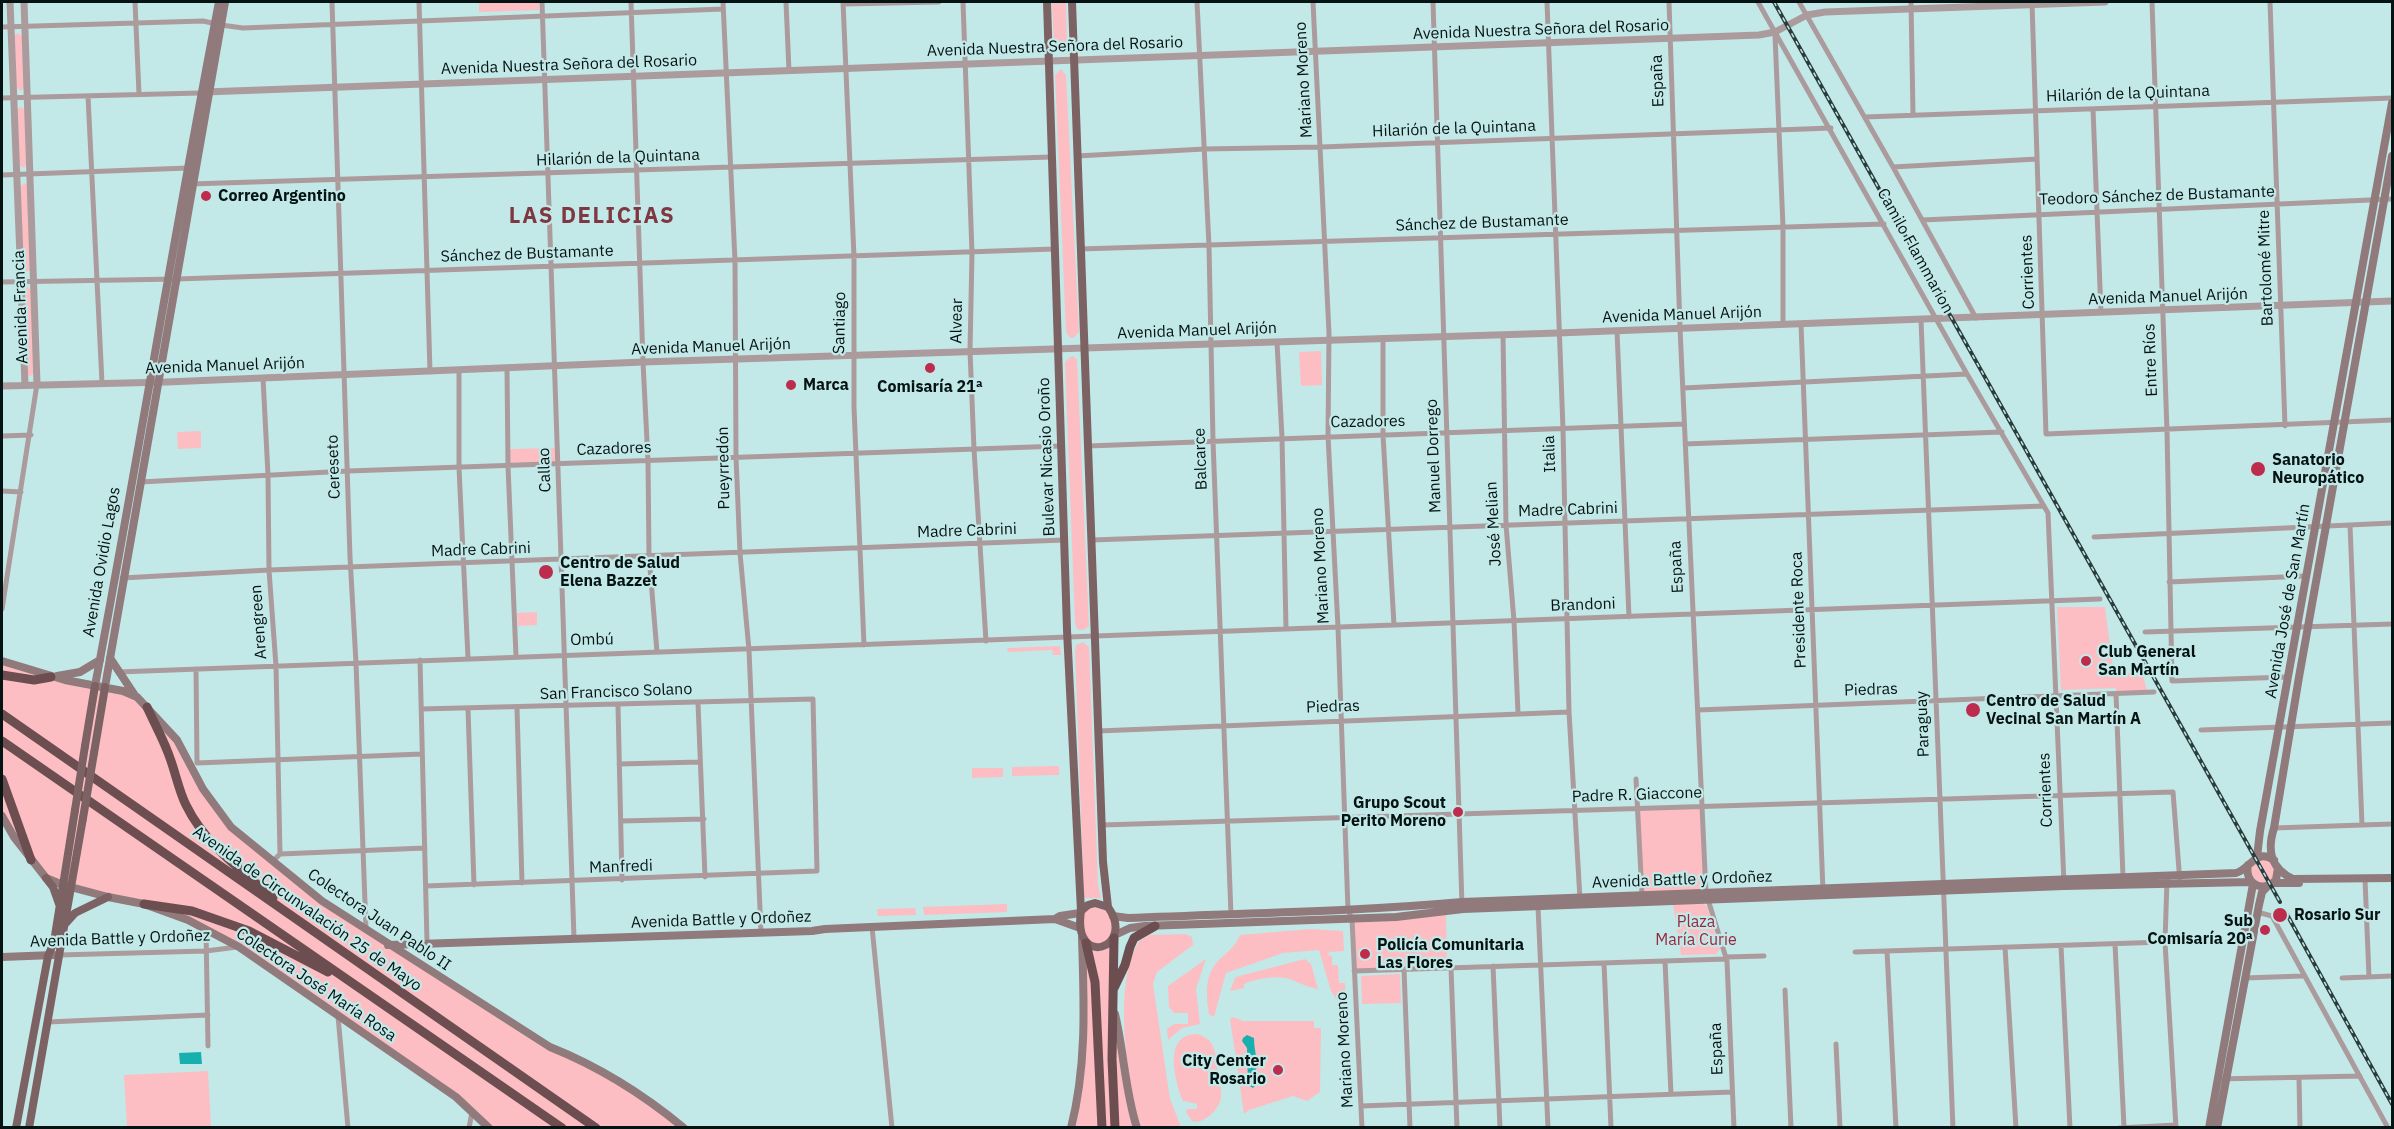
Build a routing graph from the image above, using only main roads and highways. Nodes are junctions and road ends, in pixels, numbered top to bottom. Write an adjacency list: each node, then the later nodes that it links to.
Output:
1 (219, 2): 5 (main road, Avenida Ovidio Lagos)
2 (225, 2): 5 (main road, Avenida Ovidio Lagos)
3 (1047, 2): 45 (main road, Bulevar Nicasio Oroño)
4 (1072, 2): 44 (main road)
5 (218, 25): 6 (main road, Avenida Ovidio Lagos)
6 (204, 92): 9 (main road, Avenida Ovidio Lagos); 9 (main road, Avenida Ovidio Lagos)
7 (2392, 103): 25 (main road, Avenida José de San Martín)
8 (2392, 156): 10 (main road, Avenida José de San Martín)
9 (189, 184): 11 (main road, Avenida Ovidio Lagos)
10 (2389, 200): 27 (main road, Avenida José de San Martín)
11 (119, 578): 12 (main road, Avenida Ovidio Lagos); 13 (main road, Avenida Ovidio Lagos)
12 (110, 658): 18 (main road, Avenida Ovidio Lagos); 19 (main road)
13 (99, 660): 16 (main road); 17 (main road, Avenida Ovidio Lagos)
14 (2, 661): 16 (main road, Colectora Juan Pablo II)
15 (2, 675): 16 (highway)
16 (51, 677): 17 (main road, Colectora Juan Pablo II)
17 (95, 686): 18 (main road, Colectora Juan Pablo II); 37 (main road, Avenida Ovidio Lagos, bridge)
18 (105, 687): 19 (main road, Colectora Juan Pablo II); 37 (main road, Avenida Ovidio Lagos, bridge)
19 (137, 697): 20 (main road, Colectora Juan Pablo II)
20 (147, 707): 51 (highway); 54 (main road, Colectora Juan Pablo II)
21 (2, 714): 51 (highway, Avenida de Circunvalación 25 de Mayo)
22 (2, 741): 59 (highway, Avenida de Circunvalación 25 de Mayo)
23 (2, 779): 26 (highway)
24 (2, 816): 26 (main road, Colectora José María Rosa)
25 (2257, 857): 27 (main road); 28 (main road)
26 (31, 860): 29 (main road, Colectora José María Rosa)
27 (2276, 863): 33 (main road); 36 (main road)
28 (2248, 865): 32 (main road, Avenida Battle y Ordoñez); 35 (main road)
29 (46, 878): 37 (main road, Colectora José María Rosa); 42 (main road)
30 (2392, 878): 33 (main road)
31 (2167, 879): 32 (main road, Avenida Battle y Ordoñez); 34 (main road, Avenida Battle y Ordoñez); 34 (main road, Avenida Battle y Ordoñez)
32 (2180, 879): 35 (main road, Avenida Battle y Ordoñez)
33 (2327, 880): 36 (main road)
34 (2064, 883): 38 (main road, Avenida Battle y Ordoñez)
35 (2252, 883): 36 (main road); 58 (main road)
36 (2270, 885): 58 (main road)
37 (67, 887): 39 (main road, Colectora José María Rosa); 42 (main road, Avenida Ovidio Lagos); 48 (main road, Avenida Ovidio Lagos)
38 (1707, 896): 40 (main road, Avenida Battle y Ordoñez); 40 (main road, Avenida Battle y Ordoñez)
39 (108, 897): 41 (main road, Colectora José María Rosa); 48 (main road)
40 (1580, 901): 43 (main road, Avenida Battle y Ordoñez); 43 (main road, Avenida Battle y Ordoñez)
41 (144, 904): 59 (highway); 66 (main road, Colectora José María Rosa)
42 (60, 905): 56 (main road, Avenida Ovidio Lagos)
43 (1462, 906): 46 (main road, Avenida Battle y Ordoñez); 49 (main road, Avenida Battle y Ordoñez)
44 (1108, 908): 45 (main road); 46 (main road)
45 (1081, 912): 47 (main road, Avenida Battle y Ordoñez); 50 (main road)
46 (1113, 916): 52 (main road)
47 (1055, 919): 50 (main road, Avenida Battle y Ordoñez); 54 (main road, Avenida Battle y Ordoñez)
48 (64, 924): 55 (main road, Avenida Ovidio Lagos)
49 (1155, 926): 52 (main road, Avenida Battle y Ordoñez); 60 (highway)
50 (1080, 928): 53 (main road)
51 (316, 934): 68 (highway, Avenida de Circunvalación 25 de Mayo)
52 (1114, 936): 53 (main road); 60 (highway)
53 (1084, 941): 63 (highway); 70 (main road)
54 (388, 945): 69 (main road, Colectora Juan Pablo II)
55 (59, 955): 56 (main road, Avenida Battle y Ordoñez); 65 (main road, Avenida Ovidio Lagos)
56 (48, 956): 57 (main road, Avenida Battle y Ordoñez); 64 (main road, Avenida Ovidio Lagos)
57 (2, 957)
58 (2241, 978): 62 (main road)
59 (345, 979): 67 (highway, Avenida de Circunvalación 25 de Mayo)
60 (1113, 990): 61 (highway)
61 (1113, 1004): 73 (highway); 74 (main road)
62 (2221, 1079): 75 (main road); 76 (main road)
63 (1100, 1086): 71 (highway); 72 (highway)
64 (16, 1128)
65 (29, 1128)
66 (489, 1128)
67 (562, 1128)
68 (596, 1128)
69 (684, 1128)
70 (1071, 1128)
71 (1094, 1128)
72 (1102, 1128)
73 (1115, 1128)
74 (1137, 1128)
75 (2209, 1128)
76 (2217, 1128)

